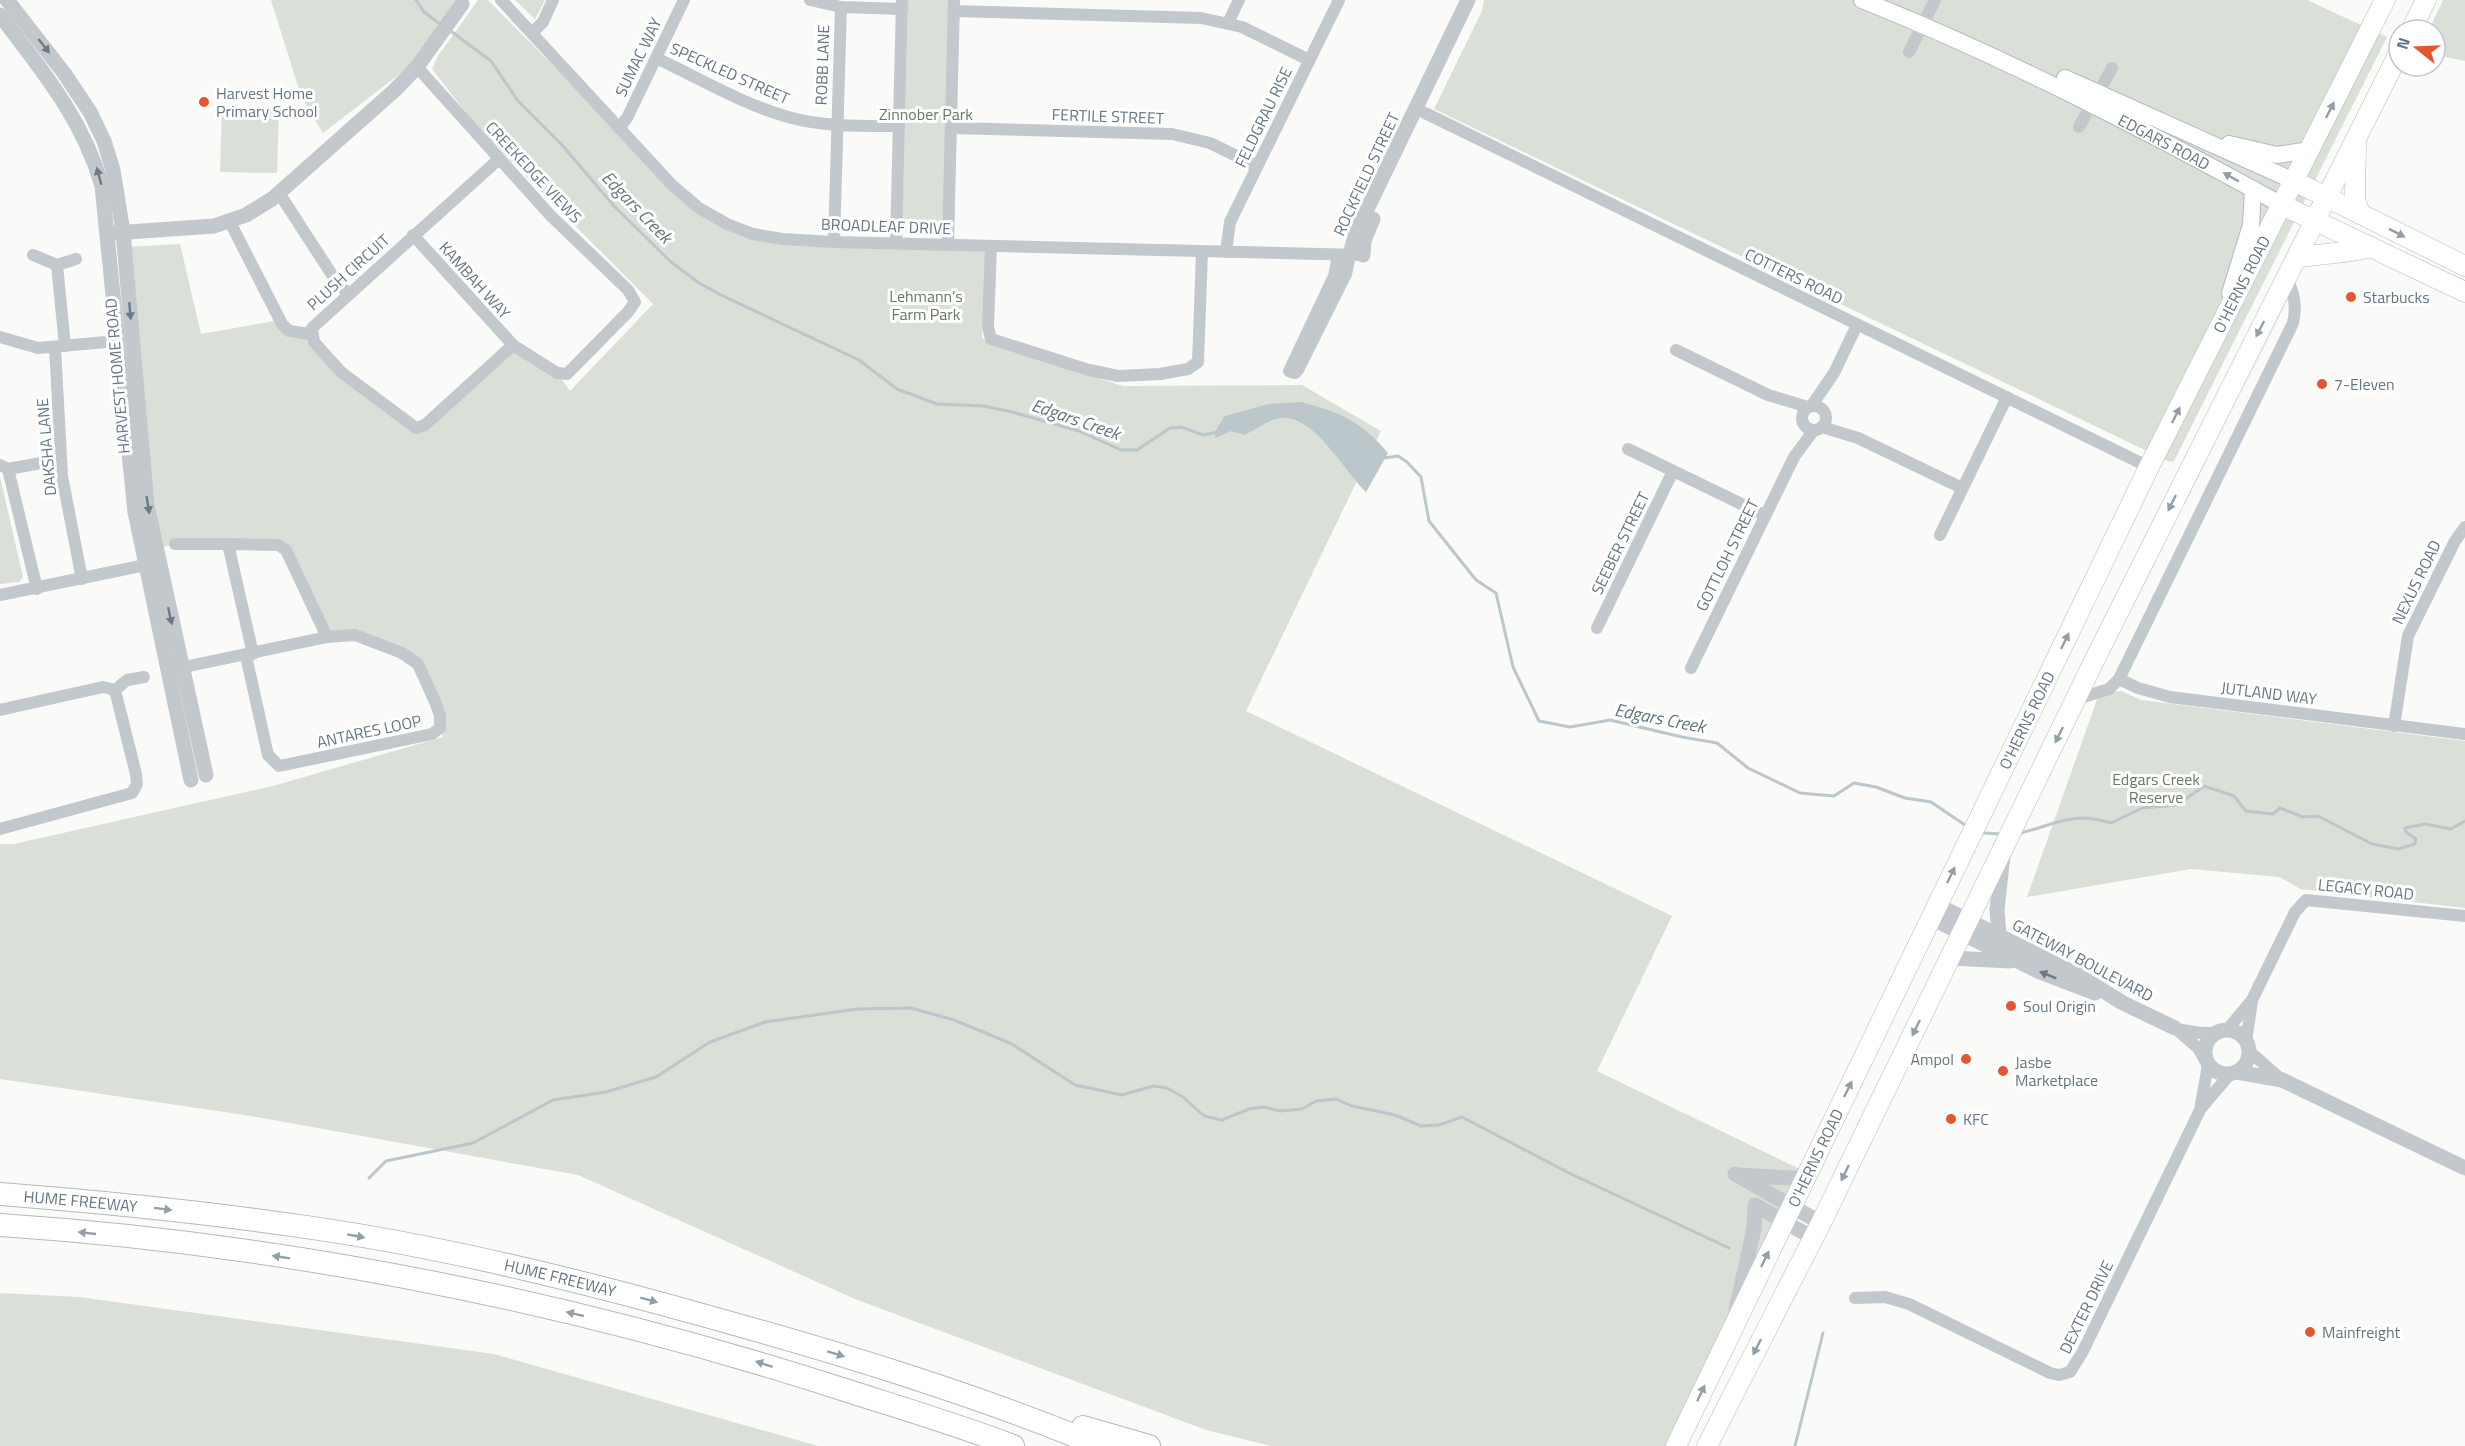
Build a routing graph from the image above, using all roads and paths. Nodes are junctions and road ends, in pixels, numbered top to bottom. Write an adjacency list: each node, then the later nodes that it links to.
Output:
1 (8, 0): 51 (street, HARVEST HOME ROAD, one-way to 51)
2 (501, 0): 24 (street, BROADLEAF DRIVE)
3 (553, 0): 24 (street)
4 (684, 0): 26 (street, SUMAC WAY)
5 (810, 0): 18 (street)
6 (1239, 0): 23 (street)
7 (1339, 0): 27 (street, FELDGRAU RISE)
8 (1468, 0): 32 (street, ROCKFIELD STREET)
9 (1479, 0): 32 (street, ROCKFIELD STREET)
10 (1862, 0): 22 (main road, EDGARS ROAD)
11 (1892, 0): 22 (main road, EDGARS ROAD)
12 (1935, 0): 22 (street)
13 (2385, 0): 40 (main road, O'HERNS ROAD, one-way to 13)
14 (2426, 0): 21 (main road)
15 (464, 2): 28 (street)
16 (902, 5): 18 (street); 34 (street)
17 (954, 5): 19 (street); 37 (street)
18 (841, 7): 33 (street, ROBB LANE)
19 (1059, 7): 23 (street)
20 (0, 15): 51 (street, HARVEST HOME ROAD, one-way to 20)
21 (2417, 18)
22 (1924, 20): 25 (street); 31 (main road, EDGARS ROAD)
23 (1228, 23): 27 (street)
24 (532, 33): 36 (street, BROADLEAF DRIVE)
25 (1909, 52)
26 (656, 58): 33 (street, SPECKLED STREET); 36 (street, SUMAC WAY)
27 (1309, 60): 42 (street, FELDGRAU RISE)
28 (417, 68): 41 (street, CREEKEDGE VIEWS); 45 (street)
29 (2112, 68): 31 (street)
30 (2387, 77): 39 (main road)
31 (2096, 98): 35 (street); 38 (main road, EDGARS ROAD); 44 (main road, EDGARS ROAD, one-way to 31)
32 (1420, 111): 63 (street, ROCKFIELD STREET); 71 (street, COTTERS ROAD)
33 (836, 125): 34 (street, SPECKLED STREET); 53 (street, ROBB LANE)
34 (899, 126): 54 (street)
35 (2079, 126)
36 (619, 128): 53 (street, BROADLEAF DRIVE)
37 (951, 128): 42 (street, FERTILE STREET); 55 (street)
38 (2196, 137): 40 (main road); 43 (main road, EDGARS ROAD)
39 (2356, 139): 46 (main road); 48 (main road)
40 (2310, 150): 43 (main road, O'HERNS ROAD)
41 (499, 159): 52 (street, PLUSH CIRCUIT); 77 (street, CREEKEDGE VIEWS)
42 (1257, 166): 59 (street, FELDGRAU RISE)
43 (2294, 181): 46 (main road, EDGARS ROAD); 47 (main road, O'HERNS ROAD)
44 (2253, 189): 47 (main road, EDGARS ROAD); 73 (main road)
45 (279, 194): 50 (street); 70 (street)
46 (2326, 197): 48 (main road, EDGARS ROAD); 49 (main road)
47 (2282, 205): 49 (main road, EDGARS ROAD); 73 (main road, O'HERNS ROAD)
48 (2360, 214): 60 (main road, EDGARS ROAD, one-way to 60)
49 (2314, 221): 57 (main road, EDGARS ROAD); 64 (main road)
50 (230, 222): 51 (street); 74 (street)
51 (116, 233): 76 (street, HARVEST HOME ROAD); 93 (street, HARVEST HOME ROAD, one-way to 93)
52 (413, 235): 70 (street, PLUSH CIRCUIT); 77 (street, KAMBAH WAY)
53 (834, 242): 54 (street, BROADLEAF DRIVE)
54 (896, 243): 55 (street, BROADLEAF DRIVE)
55 (948, 244): 56 (street, BROADLEAF DRIVE)
56 (991, 246): 58 (street, BROADLEAF DRIVE); 58 (street)
57 (2371, 247): 64 (main road); 69 (main road, EDGARS ROAD)
58 (1202, 252): 59 (street, BROADLEAF DRIVE)
59 (1226, 252): 63 (street, BROADLEAF DRIVE)
60 (2441, 254): 61 (street); 67 (main road, EDGARS ROAD)
61 (2465, 254)
62 (33, 255): 66 (street)
63 (1354, 255): 72 (street, ROCKFIELD STREET)
64 (2296, 258): 68 (main road)
65 (76, 259): 66 (street)
66 (57, 265): 78 (street, DAKSHA LANE)
67 (2465, 266)
68 (2286, 277): 103 (street); 105 (main road, one-way to 105)
69 (2465, 292)
70 (348, 293): 74 (street, PLUSH CIRCUIT)
71 (1857, 325): 80 (street, COTTERS ROAD); 81 (street, GOTTLOH STREET)
72 (1314, 328)
73 (2219, 329): 85 (main road, O'HERNS ROAD, one-way to 73)
74 (311, 334): 77 (street, PLUSH CIRCUIT)
75 (0, 338): 78 (street)
76 (118, 341): 78 (street); 93 (street, HARVEST HOME ROAD)
77 (513, 345)
78 (60, 346): 94 (street, DAKSHA LANE)
79 (1676, 350): 81 (street)
80 (2007, 397): 85 (street, COTTERS ROAD); 87 (street)
81 (1814, 417): 87 (street); 88 (street, GOTTLOH STREET)
82 (1628, 449): 86 (street)
83 (52, 461): 84 (street)
84 (4, 467): 95 (street)
85 (2149, 467): 112 (main road, O'HERNS ROAD, one-way to 85)
86 (1673, 471): 88 (street); 97 (street, SEEBER STREET)
87 (1962, 488): 90 (street)
88 (1764, 515): 100 (street, GOTTLOH STREET)
89 (2465, 527): 107 (street, NEXUS ROAD)
90 (1940, 535)
91 (175, 544): 92 (street)
92 (228, 544): 98 (street); 99 (street)
93 (152, 564): 94 (street); 101 (street, HARVEST HOME ROAD)
94 (82, 579): 95 (street)
95 (37, 589): 96 (street)
96 (0, 595)
97 (1597, 628)
98 (327, 637): 99 (street, ANTARES LOOP); 99 (street, ANTARES LOOP)
99 (250, 655): 101 (street, ANTARES LOOP)
100 (1691, 668)
101 (175, 669): 109 (street, HARVEST HOME ROAD)
102 (144, 677): 104 (street)
103 (2119, 679): 105 (street); 107 (street, JUTLAND WAY)
104 (115, 690): 106 (street); 110 (street)
105 (2076, 699): 111 (main road, one-way to 111)
106 (0, 710)
107 (2394, 726): 108 (street, JUTLAND WAY)
108 (2465, 734)
109 (199, 778)
110 (0, 829)
111 (2004, 849): 114 (main road); 115 (street)
112 (1934, 911): 114 (street); 128 (main road, O'HERNS ROAD, one-way to 112)
113 (2465, 916): 118 (street, LEGACY ROAD)
114 (1966, 927): 115 (street, GATEWAY BOULEVARD); 116 (main road); 117 (street)
115 (1999, 935): 119 (street, GATEWAY BOULEVARD)
116 (1950, 958): 117 (street); 132 (main road, one-way to 132)
117 (2022, 962): 119 (street, one-way to 117)
118 (2252, 1000): 121 (street, LEGACY ROAD); 122 (street, LEGACY ROAD)
119 (2123, 1003): 120 (street, GATEWAY BOULEVARD)
120 (2175, 1028): 121 (street, GATEWAY BOULEVARD); 123 (street)
121 (2221, 1031): 122 (street); 123 (street)
122 (2248, 1047): 124 (street); 125 (street)
123 (2207, 1062): 124 (street); 126 (street, DEXTER DRIVE)
124 (2234, 1073): 125 (street); 126 (street, DEXTER DRIVE)
125 (2282, 1080): 127 (street)
126 (2200, 1110): 133 (street, DEXTER DRIVE)
127 (2465, 1168)
128 (1804, 1179): 130 (main road, O'HERNS ROAD); 130 (street)
129 (0, 1194): 135 (highway, HUME FREEWAY, one-way to 135)
130 (1787, 1214): 132 (street); 134 (main road, O'HERNS ROAD, one-way to 130); 134 (street)
131 (0, 1225): 136 (highway, HUME FREEWAY, one-way to 131)
132 (1817, 1231): 142 (main road, one-way to 142)
133 (1855, 1298)
134 (1731, 1330): 141 (main road, O'HERNS ROAD, one-way to 134)
135 (929, 1382): 139 (highway, HUME FREEWAY); 140 (highway)
136 (919, 1414): 137 (highway); 138 (highway, HUME FREEWAY)
137 (987, 1446)
138 (1013, 1446)
139 (1100, 1446)
140 (1149, 1446)
141 (1676, 1446)
142 (1707, 1446)

